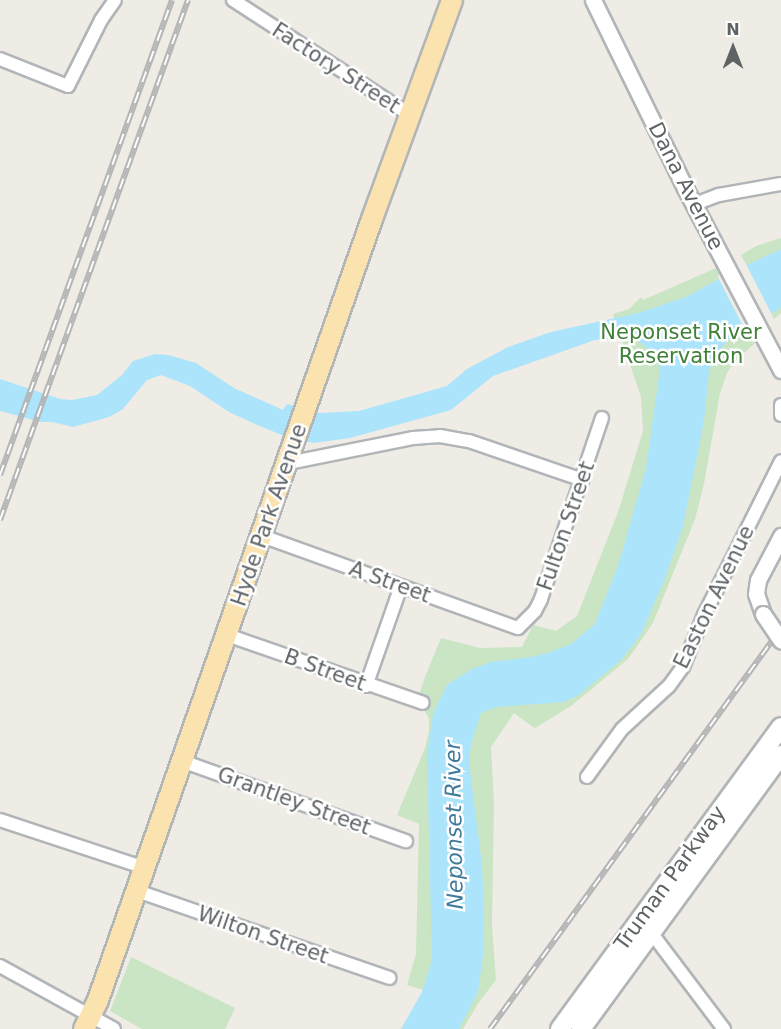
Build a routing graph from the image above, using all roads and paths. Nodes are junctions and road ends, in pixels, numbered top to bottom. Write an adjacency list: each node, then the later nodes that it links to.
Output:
1 (115, 0): 5 (street)
2 (233, 0): 6 (street, Factory Street)
3 (452, 0): 6 (main road, Hyde Park Avenue)
4 (593, 0): 8 (street, Dana Avenue)
5 (0, 59)
6 (410, 116): 13 (main road, Hyde Park Avenue)
7 (781, 184): 8 (street)
8 (695, 204): 9 (street, Dana Avenue)
9 (781, 370)
10 (781, 405): 11 (street)
11 (781, 415)
12 (602, 418): 15 (street, Fulton Street)
13 (291, 455): 15 (street); 16 (main road, Hyde Park Avenue)
14 (781, 461): 27 (street, Easton Avenue)
15 (583, 480): 19 (street, Fulton Street)
16 (261, 536): 18 (street, A Street); 20 (main road, Hyde Park Avenue)
17 (781, 536): 21 (street, bridge)
18 (401, 586): 19 (street, A Street); 22 (street)
19 (518, 628)
20 (227, 635): 22 (street, B Street); 26 (main road, Hyde Park Avenue)
21 (781, 640)
22 (366, 686): 23 (street, B Street)
23 (423, 703)
24 (781, 727): 32 (main road, Truman Parkway)
25 (781, 755): 32 (main road, Truman Parkway)
26 (182, 761): 29 (street, Grantley Street); 30 (main road, Hyde Park Avenue)
27 (586, 777)
28 (0, 820): 30 (street)
29 (406, 841)
30 (145, 868): 31 (main road, Hyde Park Avenue)
31 (137, 891): 34 (street, Wilton Street); 35 (main road, Hyde Park Avenue)
32 (645, 926): 37 (main road, Truman Parkway); 38 (main road, Truman Parkway); 39 (street)
33 (0, 966): 35 (street)
34 (389, 978)
35 (87, 1022): 36 (street)
36 (114, 1029)
37 (560, 1029)
38 (581, 1029)
39 (724, 1029)

